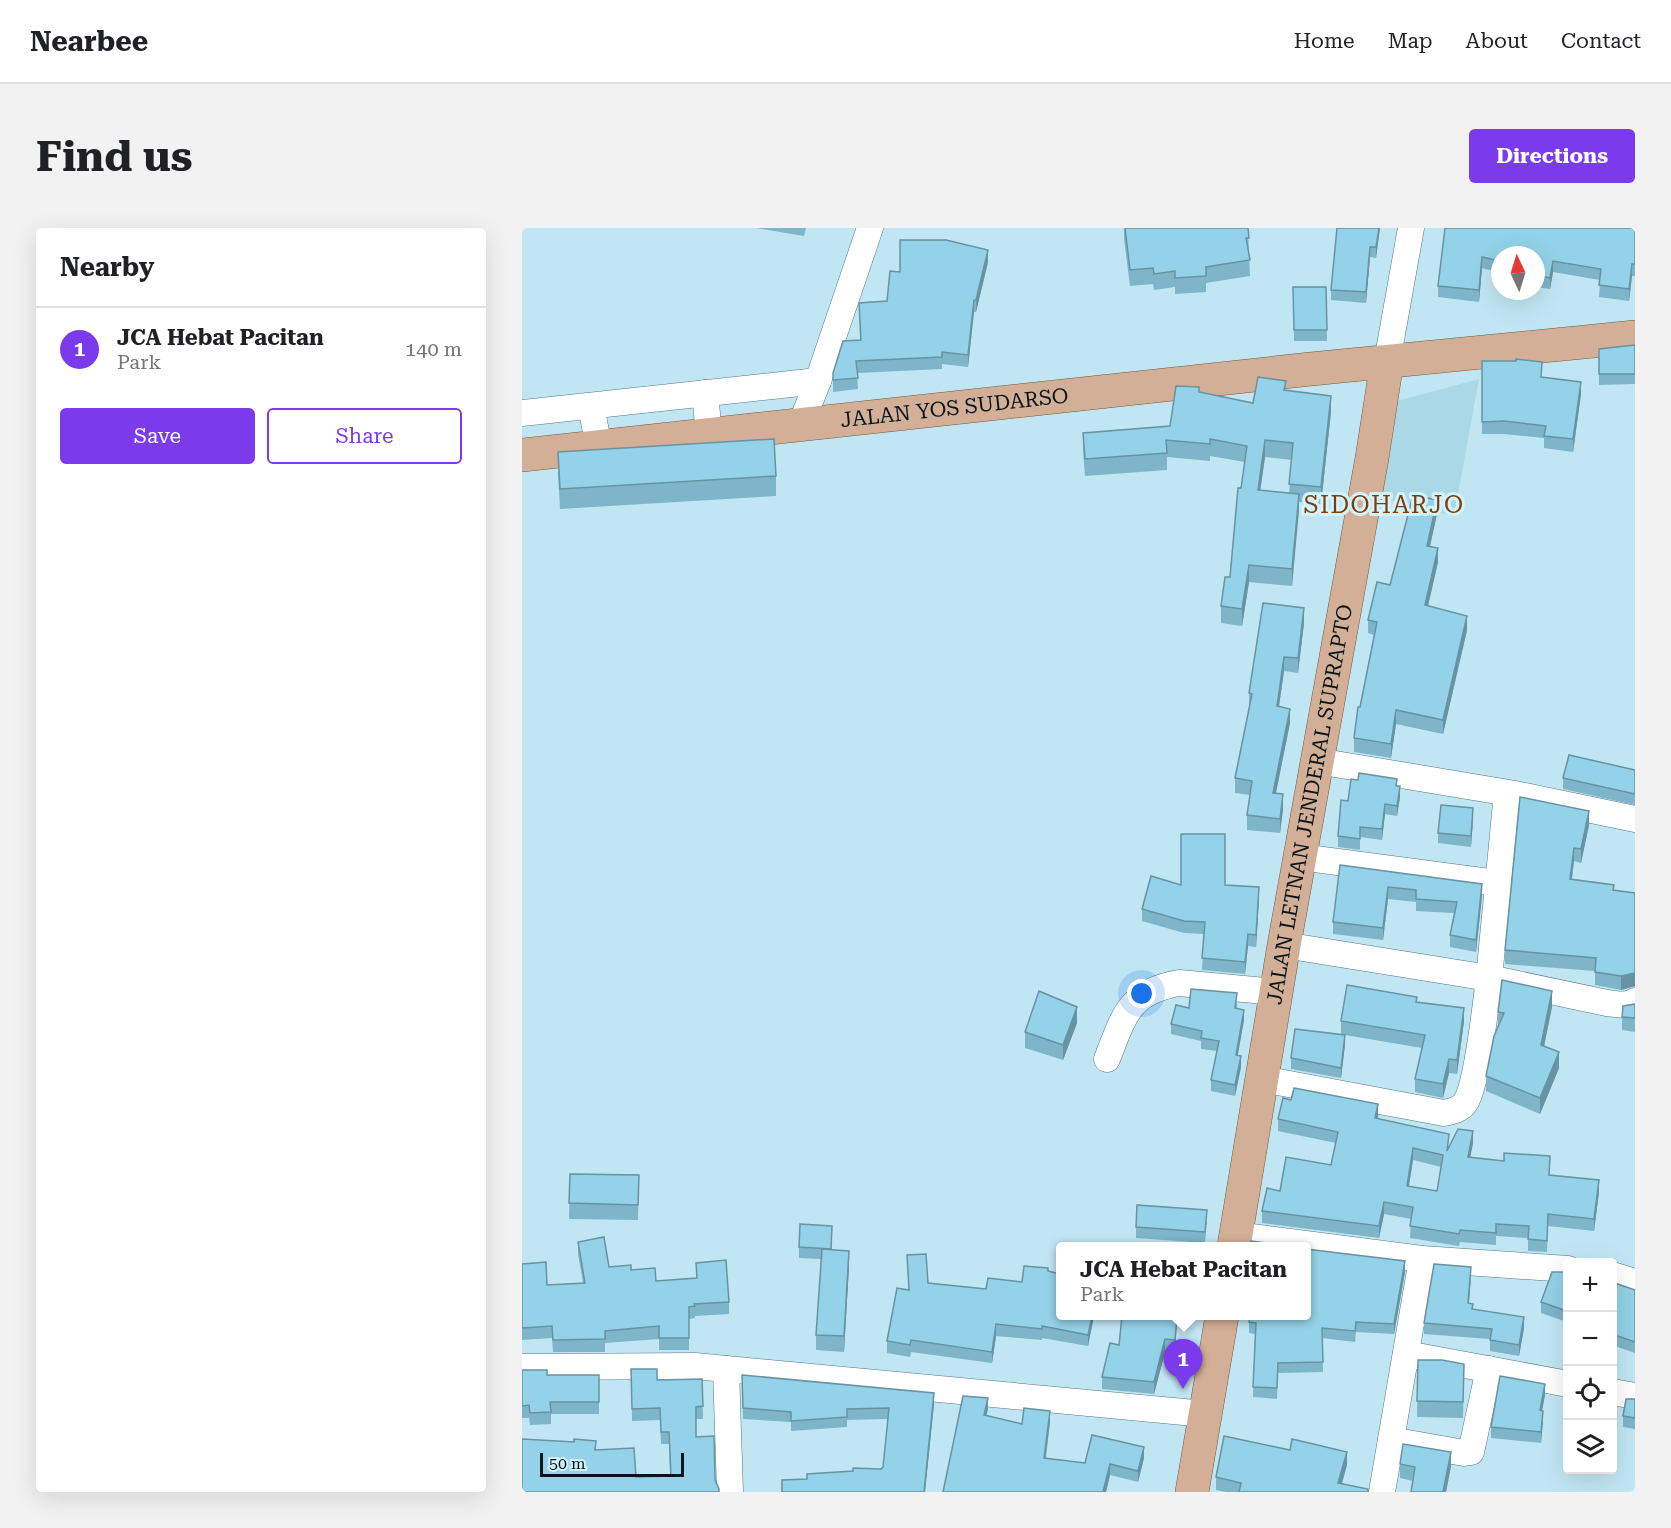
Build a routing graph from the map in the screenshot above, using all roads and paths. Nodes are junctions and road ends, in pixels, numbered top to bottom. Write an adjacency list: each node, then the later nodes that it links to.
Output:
1 (870, 228): 5 (street)
2 (1411, 228): 4 (street)
3 (1635, 337): 4 (main road, JALAN YOS SUDARSO)
4 (1387, 362): 9 (main road, JALAN YOS SUDARSO); 13 (main road, JALAN LETNAN JENDERAL SUPRAPTO)
5 (818, 381): 6 (street); 9 (street)
6 (705, 393): 7 (street); 10 (street)
7 (591, 406): 8 (street); 11 (street)
8 (522, 413)
9 (801, 424): 10 (main road, JALAN YOS SUDARSO)
10 (709, 435): 11 (main road, JALAN YOS SUDARSO)
11 (598, 447): 12 (main road, JALAN YOS SUDARSO)
12 (522, 455)
13 (1336, 764): 14 (street); 16 (main road, JALAN LETNAN JENDERAL SUPRAPTO)
14 (1507, 793): 15 (street); 17 (street)
15 (1635, 819)
16 (1300, 857): 17 (street); 18 (main road, JALAN LETNAN JENDERAL SUPRAPTO)
17 (1497, 883): 19 (street)
18 (1284, 945): 19 (street); 20 (main road, JALAN LETNAN JENDERAL SUPRAPTO)
19 (1490, 978): 21 (street); 23 (street)
20 (1276, 992): 22 (street); 23 (main road, JALAN LETNAN JENDERAL SUPRAPTO)
21 (1635, 1001)
22 (1107, 1059)
23 (1262, 1079): 24 (main road, JALAN LETNAN JENDERAL SUPRAPTO)
24 (1235, 1241)
25 (1311, 1248): 26 (street)
26 (1422, 1259): 27 (street); 31 (street)
27 (1563, 1269)
28 (1617, 1277): 29 (street)
29 (1635, 1282)
30 (1221, 1320): 38 (main road)
31 (1406, 1354): 34 (street); 39 (street)
32 (522, 1367): 33 (street)
33 (726, 1368): 38 (street); 40 (street)
34 (1489, 1369): 35 (street); 39 (street)
35 (1563, 1383)
36 (1617, 1393): 37 (street)
37 (1635, 1396)
38 (1205, 1414): 41 (main road)
39 (1391, 1440): 42 (street)
40 (730, 1492)
41 (1192, 1492)
42 (1382, 1492)

